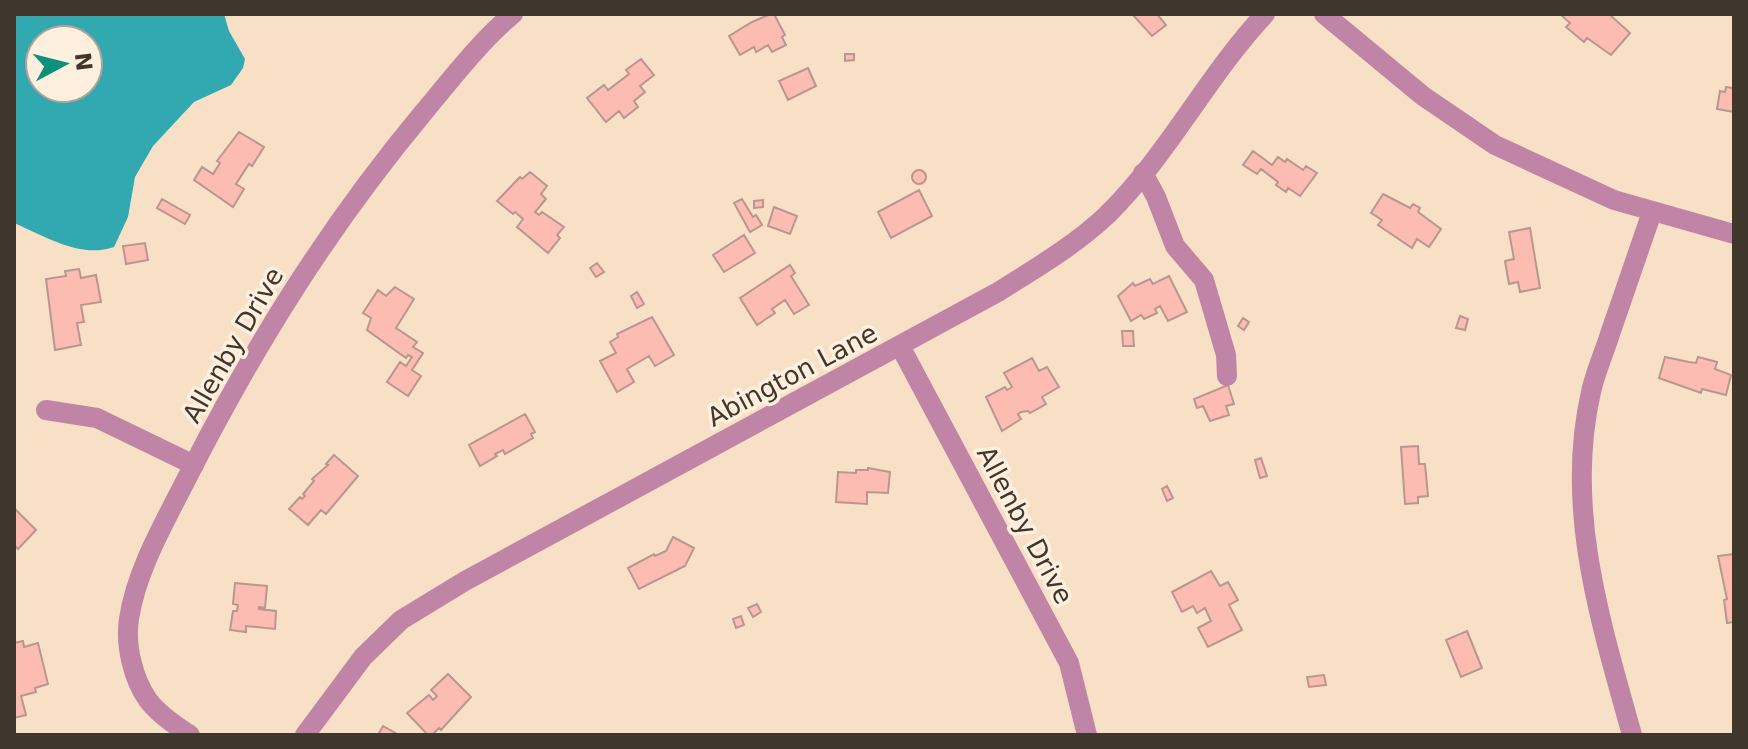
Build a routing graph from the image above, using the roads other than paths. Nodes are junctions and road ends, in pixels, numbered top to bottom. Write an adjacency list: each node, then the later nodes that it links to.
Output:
1 (513, 14): 10 (street, Allenby Drive)
2 (1265, 14): 4 (street, Abington Lane)
3 (1324, 14): 5 (street)
4 (1143, 173): 7 (street, Abington Lane); 8 (street)
5 (1652, 212): 6 (street); 14 (street)
6 (1734, 234)
7 (900, 346): 12 (street, Abington Lane); 13 (street, Allenby Drive)
8 (1227, 376)
9 (46, 410): 10 (street)
10 (194, 465): 11 (street, Allenby Drive)
11 (190, 735)
12 (305, 735)
13 (1087, 735)
14 (1632, 735)

